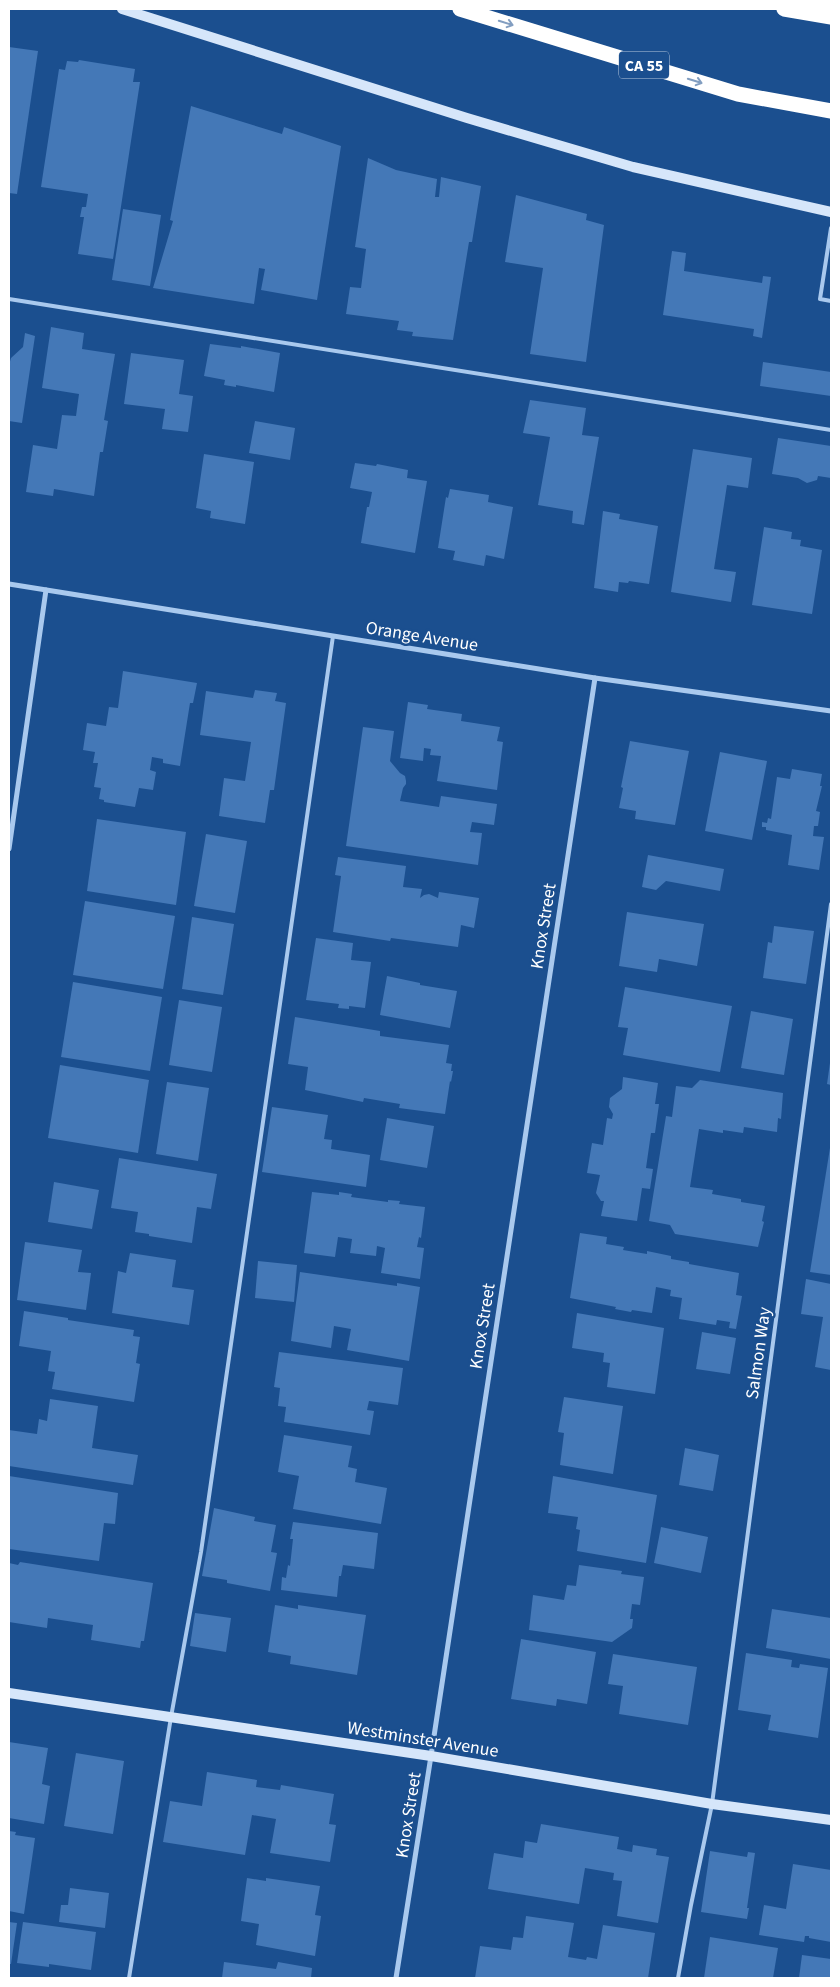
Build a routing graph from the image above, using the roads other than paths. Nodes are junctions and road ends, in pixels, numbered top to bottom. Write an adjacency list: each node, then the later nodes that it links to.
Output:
1 (122, 9): 6 (street)
2 (460, 9): 5 (highway, CA 55, one-way to 5)
3 (784, 9): 4 (highway)
4 (831, 18)
5 (831, 111)
6 (831, 212)
7 (831, 228): 9 (lane)
8 (9, 299): 10 (lane)
9 (831, 301)
10 (831, 430)
11 (9, 584): 12 (street, Orange Avenue)
12 (46, 590): 13 (street, Orange Avenue); 16 (street)
13 (333, 636): 14 (street, Orange Avenue); 19 (lane)
14 (594, 678): 15 (street, Orange Avenue); 20 (street, Knox Street)
15 (831, 711)
16 (9, 849)
17 (831, 904): 21 (lane, Salmon Way)
18 (9, 1693): 19 (street, Westminster Avenue)
19 (171, 1717): 20 (street, Westminster Avenue); 23 (lane)
20 (431, 1756): 21 (street, Westminster Avenue); 24 (street, Knox Street)
21 (712, 1804): 22 (street, Westminster Avenue); 25 (lane, Salmon Way)
22 (831, 1820)
23 (129, 1978)
24 (396, 1978)
25 (678, 1978)

